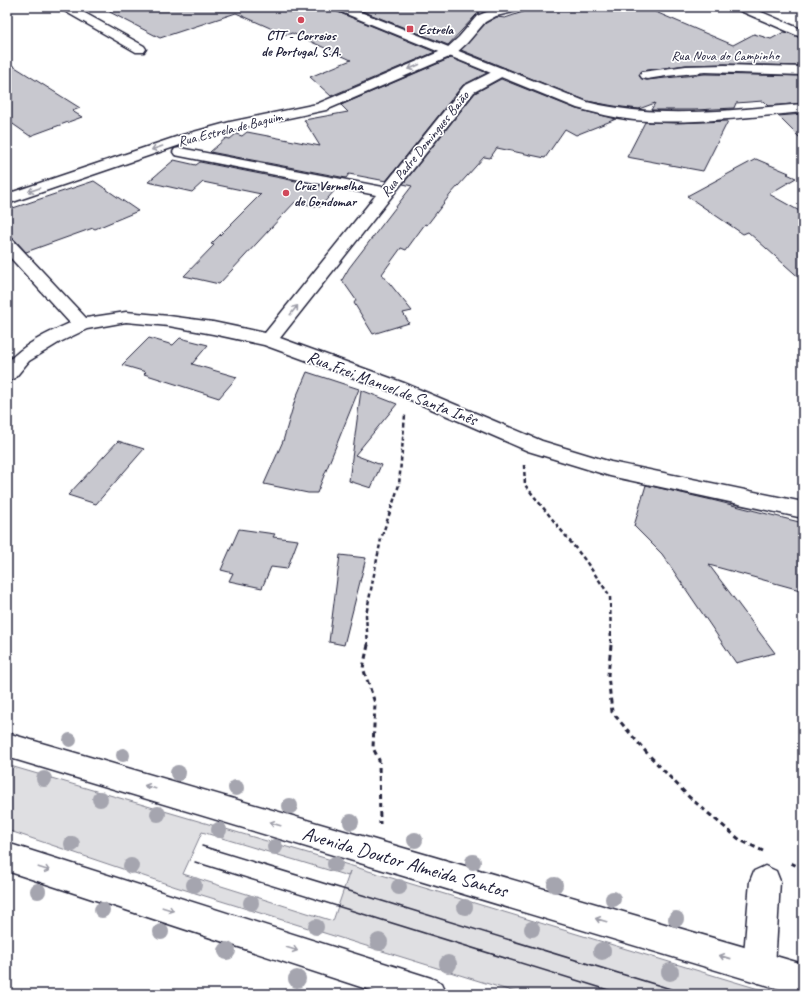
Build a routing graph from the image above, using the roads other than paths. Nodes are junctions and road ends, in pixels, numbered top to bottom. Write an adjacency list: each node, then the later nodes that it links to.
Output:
1 (65, 7): 8 (street)
2 (338, 7): 9 (street)
3 (475, 7): 6 (street)
4 (523, 7): 6 (street)
5 (740, 7): 7 (street)
6 (493, 13): 9 (street)
7 (803, 34)
8 (140, 49)
9 (450, 52): 11 (street); 16 (street, Rua Estrela de Baguim, one-way to 16)
10 (803, 71): 12 (street, Rua Nova do Campinho)
11 (500, 72): 13 (street); 15 (street, Rua Padre Domingues Baião)
12 (647, 75)
13 (803, 108)
14 (180, 152): 15 (street)
15 (385, 192): 19 (street, Rua Padre Domingues Baião, one-way to 15)
16 (7, 199)
17 (7, 244): 18 (street)
18 (82, 324): 19 (street, Rua Frei Manuel de Santa Inês); 20 (street, Rua Frei Manuel de Santa Inês)
19 (269, 340): 22 (street, Rua Frei Manuel de Santa Inês)
20 (15, 358): 21 (street, Rua Frei Manuel de Santa Inês)
21 (7, 375)
22 (803, 510)
23 (7, 745): 26 (street, Avenida Doutor Almeida Santos, one-way to 23)
24 (7, 857): 28 (street, one-way to 28)
25 (766, 867): 26 (street)
26 (759, 967): 27 (street, Avenida Doutor Almeida Santos)
27 (803, 980)
28 (431, 994)

